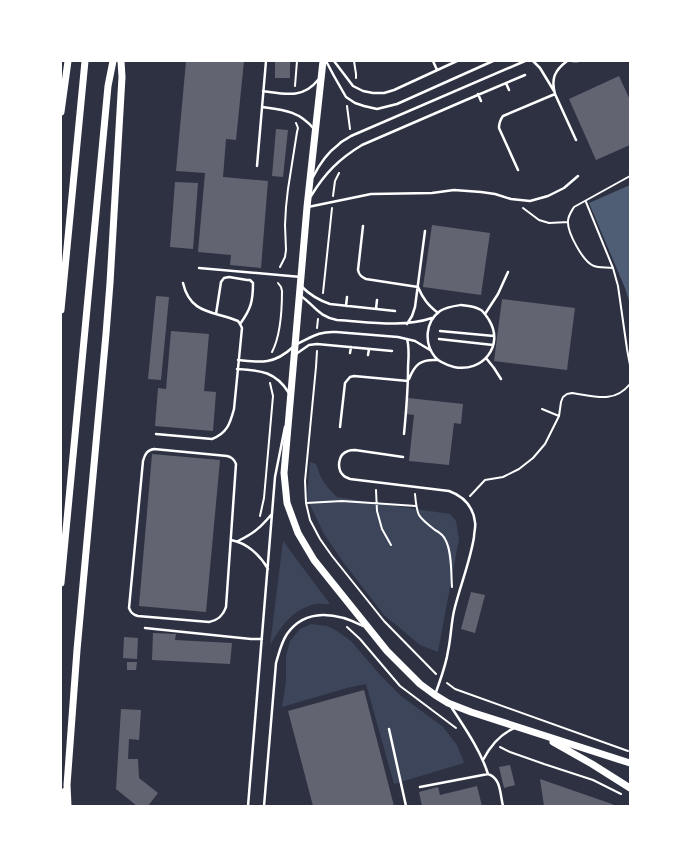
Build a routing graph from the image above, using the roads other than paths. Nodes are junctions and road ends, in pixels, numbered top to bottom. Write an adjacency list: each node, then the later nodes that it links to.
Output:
1 (68, 61): 26 (main road)
2 (85, 61): 47 (main road)
3 (113, 61): 84 (main road)
4 (121, 61): 96 (main road)
5 (266, 61): 21 (lane)
6 (325, 61): 10 (lane); 17 (main road)
7 (334, 61): 16 (lane)
8 (433, 61): 16 (lane)
9 (457, 61): 16 (lane)
10 (493, 61)
11 (525, 61): 32 (lane)
12 (533, 61): 23 (lane)
13 (566, 61): 23 (lane)
14 (573, 61): 15 (lane)
15 (578, 61)
16 (437, 70)
17 (322, 74): 21 (lane); 27 (main road)
18 (525, 75): 19 (lane)
19 (506, 83): 20 (lane); 22 (lane)
20 (508, 90)
21 (264, 91): 25 (lane)
22 (478, 94): 24 (lane); 33 (lane)
23 (555, 94): 28 (lane); 30 (lane)
24 (481, 101)
25 (262, 107): 27 (lane); 29 (lane)
26 (61, 112)
27 (315, 131): 32 (main road)
28 (576, 140)
29 (257, 166)
30 (518, 170)
31 (578, 176): 33 (lane)
32 (310, 183): 33 (main road)
33 (307, 204): 38 (main road)
34 (363, 226): 41 (lane)
35 (425, 231): 41 (lane)
36 (199, 268): 38 (lane)
37 (508, 272): 51 (lane)
38 (301, 277): 40 (main road)
39 (183, 283): 50 (lane)
40 (300, 285): 42 (main road); 45 (lane)
41 (418, 287): 49 (lane); 54 (lane)
42 (300, 295): 54 (lane); 59 (main road)
43 (347, 297): 45 (lane)
44 (377, 300): 46 (lane)
45 (346, 306): 46 (lane)
46 (376, 309): 48 (lane)
47 (61, 310)
48 (395, 311)
49 (438, 313): 51 (lane); 52 (lane)
50 (216, 314): 53 (lane); 53 (lane)
51 (485, 314): 56 (lane)
52 (433, 318): 54 (lane); 64 (lane)
53 (240, 324): 69 (lane)
54 (407, 324)
55 (440, 331): 56 (lane)
56 (494, 336): 60 (lane)
57 (407, 339): 59 (lane); 64 (lane); 73 (lane)
58 (439, 340): 60 (lane)
59 (295, 345): 66 (main road); 69 (lane)
60 (493, 345): 68 (lane)
61 (351, 347): 62 (lane); 65 (lane); 66 (lane)
62 (369, 349): 63 (lane); 67 (lane)
63 (392, 351)
64 (430, 351): 70 (lane)
65 (350, 353)
66 (294, 355): 74 (main road)
67 (368, 355)
68 (486, 358): 70 (lane); 72 (lane)
69 (238, 360): 71 (lane)
70 (437, 360): 73 (lane)
71 (238, 368): 74 (lane); 77 (lane)
72 (501, 379)
73 (408, 381): 76 (lane); 78 (lane)
74 (291, 395): 75 (main road)
75 (289, 410): 80 (lane); 86 (main road)
76 (340, 427)
77 (156, 434)
78 (404, 434)
79 (403, 457): 88 (lane)
80 (272, 514): 82 (lane); 83 (lane)
81 (231, 540): 81 (lane); 82 (lane)
82 (238, 542): 83 (lane)
83 (268, 569): 87 (lane)
84 (61, 583)
85 (145, 628): 87 (lane)
86 (369, 629): 88 (main road); 102 (lane)
87 (262, 639): 101 (lane)
88 (435, 695): 89 (main road)
89 (448, 703): 90 (main road); 93 (lane)
90 (516, 726): 92 (main road); 93 (lane)
91 (389, 729): 103 (lane)
92 (530, 731): 94 (main road); 98 (main road)
93 (483, 760): 95 (lane)
94 (630, 763)
95 (488, 774): 97 (lane); 104 (lane)
96 (66, 785): 99 (main road); 100 (main road)
97 (420, 787)
98 (630, 788)
99 (61, 806)
100 (68, 806)
101 (248, 806)
102 (264, 806)
103 (406, 806)
104 (503, 806)

